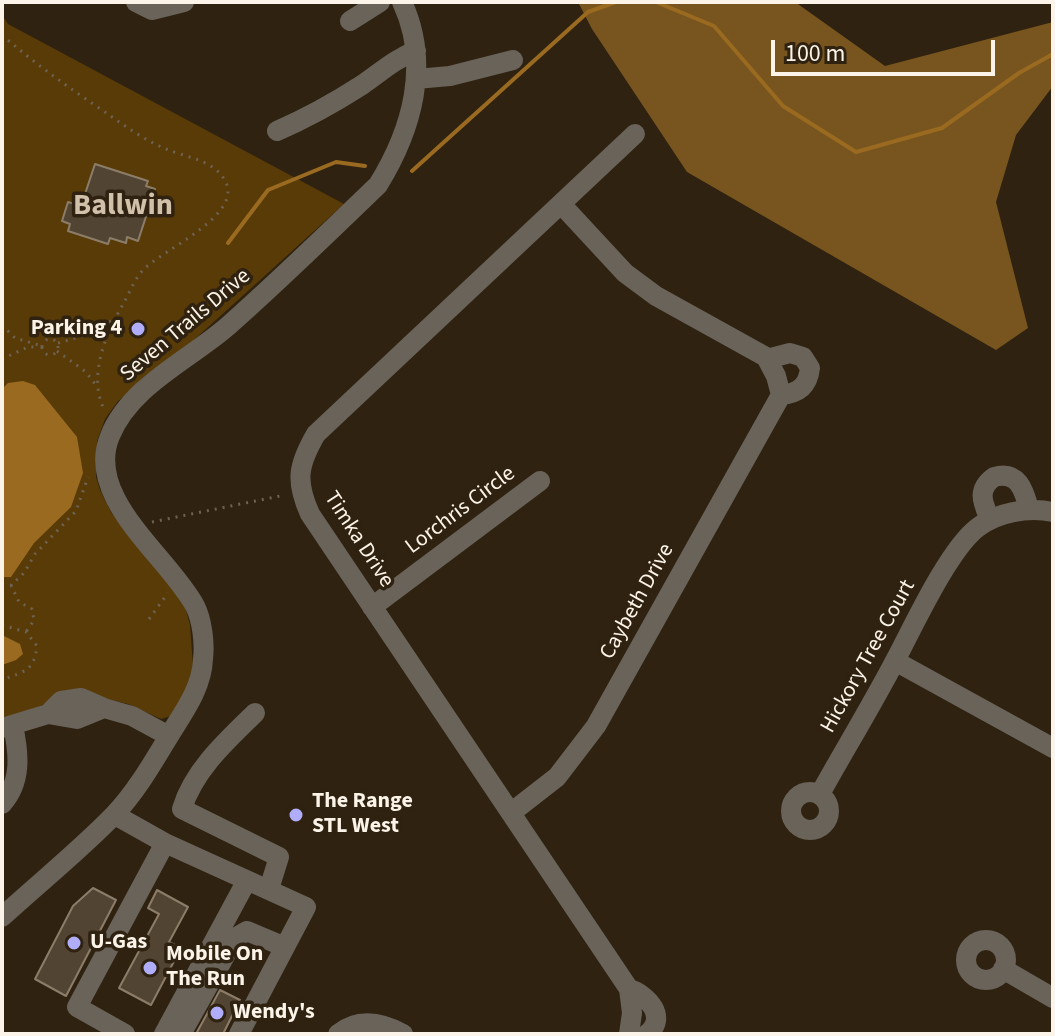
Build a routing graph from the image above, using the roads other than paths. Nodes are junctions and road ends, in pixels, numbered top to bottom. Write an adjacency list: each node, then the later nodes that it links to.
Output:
1 (136, 2): 2 (street)
2 (184, 2)
3 (380, 2): 5 (street)
4 (402, 2): 6 (street, Seven Trails Drive)
5 (350, 21)
6 (416, 51): 8 (street, Seven Trails Drive); 9 (street)
7 (513, 60): 8 (street)
8 (416, 79): 22 (street, Seven Trails Drive)
9 (277, 131)
10 (635, 134): 11 (street, Timka Drive)
11 (561, 204): 12 (street, Caybeth Drive); 18 (street, Timka Drive)
12 (767, 359): 13 (street); 13 (street, Caybeth Drive)
13 (781, 395): 26 (street, Caybeth Drive)
14 (540, 481): 18 (street, Lorchris Circle)
15 (1029, 509): 16 (street); 17 (street); 17 (street)
16 (1053, 512)
17 (990, 520): 19 (street, Hickory Tree Court)
18 (372, 607): 26 (street, Timka Drive)
19 (895, 661): 23 (street); 24 (street, Hickory Tree Court)
20 (255, 713): 30 (street)
21 (7, 727): 22 (street); 25 (street)
22 (169, 736): 27 (street, Seven Trails Drive)
23 (1053, 748)
24 (820, 794)
25 (2, 804)
26 (512, 812): 34 (street, Timka Drive)
27 (115, 815): 28 (street); 31 (street, Seven Trails Drive)
28 (165, 843): 29 (street); 36 (street)
29 (246, 882): 30 (street); 37 (street)
30 (269, 889): 32 (street)
31 (2, 917)
32 (285, 947): 38 (street); 39 (street)
33 (1003, 969): 35 (street)
34 (629, 989): 42 (street); 43 (street, Timka Drive)
35 (1053, 998)
36 (125, 1034)
37 (164, 1034)
38 (181, 1034)
39 (239, 1034)
40 (338, 1034): 41 (street)
41 (403, 1034)
42 (629, 1034)
43 (647, 1034)

